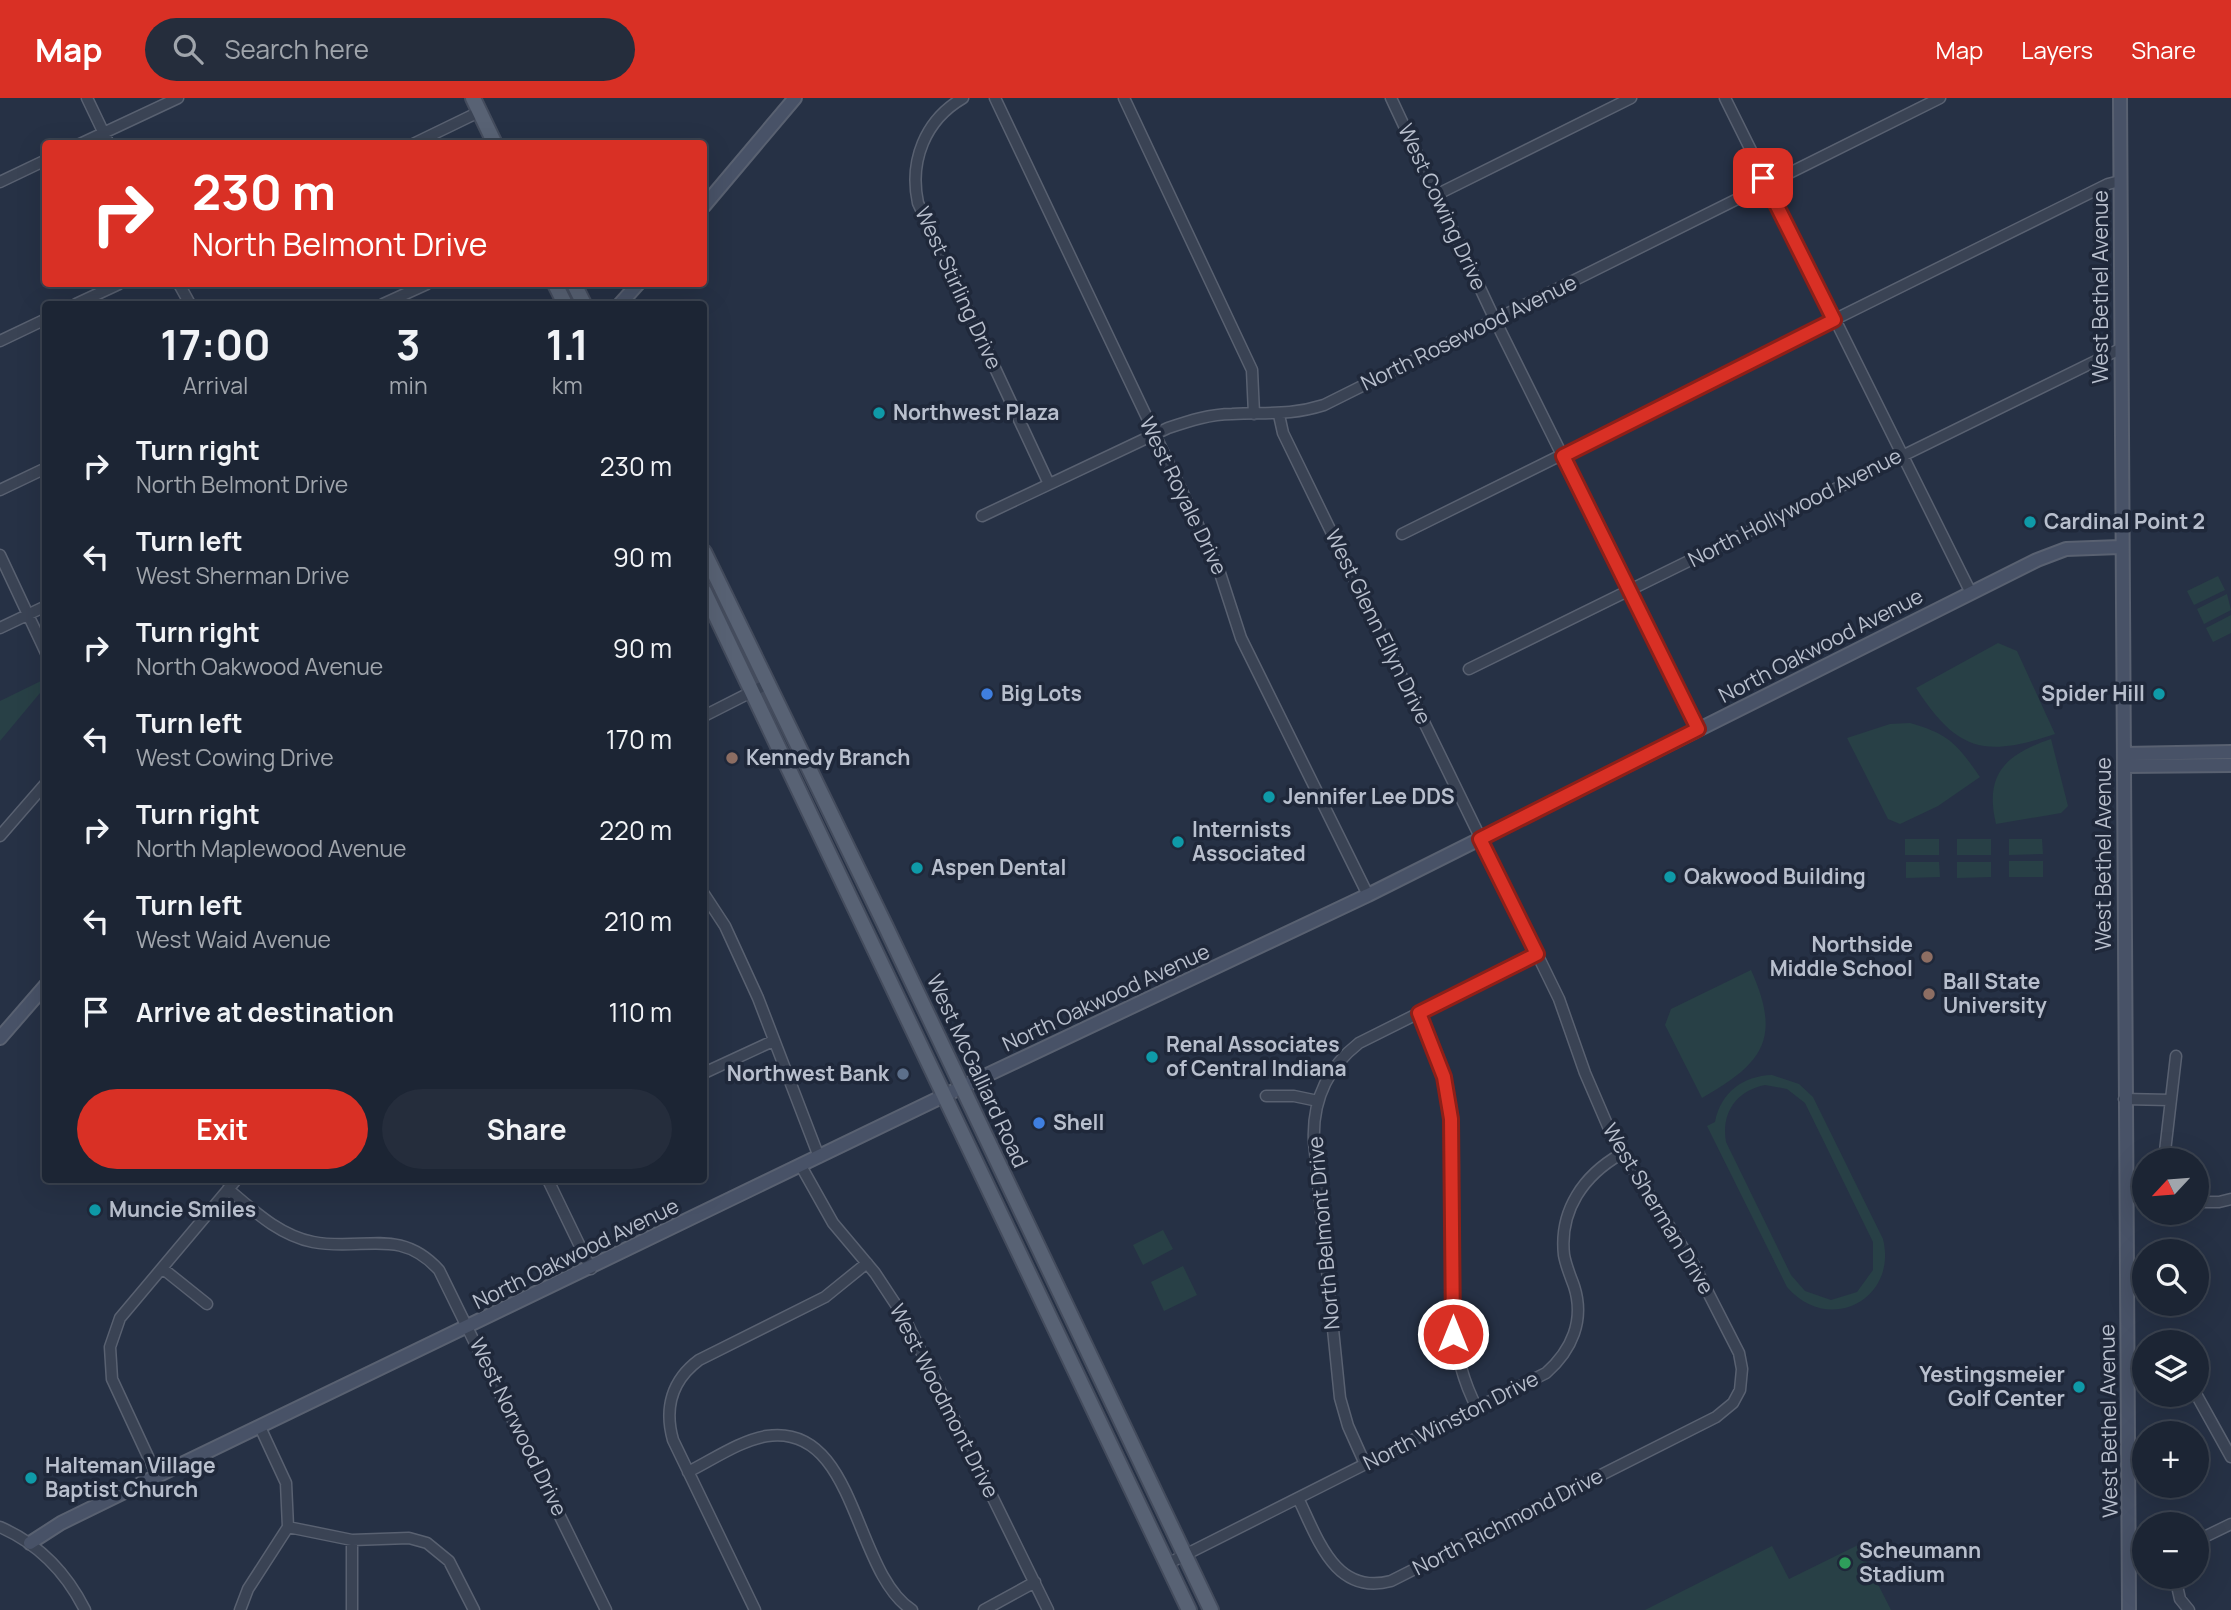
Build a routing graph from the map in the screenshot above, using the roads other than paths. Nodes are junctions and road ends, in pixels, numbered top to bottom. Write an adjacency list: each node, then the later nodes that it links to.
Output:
1 (87, 98): 14 (street)
2 (178, 98): 14 (street)
3 (472, 98): 13 (main road)
4 (795, 98): 24 (street)
5 (963, 98): 42 (street, West Stirling Drive)
6 (995, 98): 38 (street, West Royale Drive)
7 (1124, 98): 36 (street)
8 (1391, 98): 23 (street, West Cowing Drive)
9 (1631, 98): 23 (street)
10 (1725, 98): 22 (street)
11 (1940, 98): 22 (street, North Rosewood Avenue)
12 (2120, 98): 20 (street, West Bethel Avenue)
13 (480, 112): 17 (street); 18 (main road)
14 (103, 132): 15 (street); 16 (street)
15 (88, 140)
16 (107, 140)
17 (421, 140)
18 (493, 140)
19 (42, 162): 21 (street)
20 (2120, 181): 32 (street); 35 (street, West Bethel Avenue)
21 (0, 182)
22 (1767, 184): 31 (street, North Rosewood Avenue); 32 (street)
23 (1436, 195): 31 (street, West Cowing Drive)
24 (707, 202)
25 (112, 287): 28 (street)
26 (420, 287): 29 (street)
27 (635, 287): 30 (street)
28 (82, 301)
29 (390, 301)
30 (623, 301)
31 (1495, 320): 37 (street, North Rosewood Avenue); 40 (street, West Cowing Drive)
32 (1834, 320): 39 (street); 40 (street)
33 (42, 321): 34 (street)
34 (0, 341)
35 (2120, 349): 39 (street, North Hollywood Avenue); 46 (street, West Bethel Avenue)
36 (1254, 414): 37 (street, North Rosewood Avenue); 38 (street, North Rosewood Avenue)
37 (1279, 415): 66 (street, West Glenn Ellyn Drive)
38 (1153, 436): 42 (street, North Rosewood Avenue); 67 (street, West Royale Drive)
39 (1903, 454): 49 (street, North Hollywood Avenue); 50 (street)
40 (1563, 456): 45 (street); 49 (street, West Cowing Drive)
41 (42, 470): 43 (street)
42 (1049, 484): 44 (street, North Rosewood Avenue)
43 (0, 490)
44 (982, 516)
45 (1402, 534)
46 (2120, 547): 50 (street, North Oakwood Avenue); 62 (street, West Bethel Avenue)
47 (0, 555): 53 (street)
48 (707, 558): 57 (main road, West McGalliard Road)
49 (1630, 590): 56 (street, North Hollywood Avenue); 60 (street, West Cowing Drive)
50 (1970, 593): 60 (street, North Oakwood Avenue)
51 (707, 597): 58 (main road, West McGalliard Road)
52 (42, 608): 53 (street)
53 (28, 614): 54 (street); 55 (street)
54 (0, 628)
55 (42, 644)
56 (1469, 669)
57 (767, 684): 58 (street); 76 (main road, West McGalliard Road)
58 (752, 692): 59 (street); 77 (main road, West McGalliard Road)
59 (707, 714)
60 (1698, 729): 66 (street, North Oakwood Avenue)
61 (2231, 752): 62 (street)
62 (2124, 760): 63 (street); 79 (street, West Bethel Avenue)
63 (2231, 765)
64 (42, 788): 65 (street)
65 (0, 836)
66 (1480, 839): 67 (street, North Oakwood Avenue); 69 (street, West Sherman Drive)
67 (1368, 895): 76 (street, North Oakwood Avenue)
68 (707, 899): 73 (street)
69 (1537, 954): 71 (street, North Belmont Drive); 83 (street, West Sherman Drive)
70 (42, 990): 72 (street)
71 (1419, 1013): 81 (street, North Belmont Drive); 100 (street)
72 (0, 1038)
73 (773, 1041): 75 (street); 84 (street)
74 (2176, 1056): 80 (street)
75 (707, 1072)
76 (961, 1087): 77 (street, North Oakwood Avenue); 113 (main road, West McGalliard Road)
77 (944, 1096): 84 (street, North Oakwood Avenue); 114 (main road, West McGalliard Road)
78 (1266, 1096): 81 (street)
79 (2124, 1099): 80 (street); 96 (street, West Bethel Avenue)
80 (2169, 1100): 82 (street)
81 (1318, 1101): 103 (street, North Belmont Drive)
82 (2165, 1148)
83 (1621, 1154): 98 (street, West Sherman Drive); 100 (street, North Winston Drive)
84 (820, 1157): 85 (street, North Oakwood Avenue)
85 (801, 1166): 91 (street, West Woodmont Drive); 93 (street, North Oakwood Avenue)
86 (233, 1183): 88 (street)
87 (549, 1183): 93 (street)
88 (228, 1189): 92 (street); 95 (street, West Norwood Drive)
89 (2231, 1199): 90 (street)
90 (2209, 1202)
91 (867, 1263): 104 (street); 115 (street, West Woodmont Drive)
92 (162, 1268): 94 (street); 105 (street)
93 (591, 1269): 95 (street, North Oakwood Avenue)
94 (207, 1304)
95 (469, 1327): 101 (street, North Oakwood Avenue); 121 (street, West Norwood Drive)
96 (2129, 1379): 97 (street); 128 (street, West Bethel Avenue)
97 (2132, 1379)
98 (1740, 1390): 106 (street, North Richmond Drive)
99 (2203, 1407): 102 (street)
100 (1477, 1408): 103 (street, North Winston Drive)
101 (260, 1427): 105 (street, North Oakwood Avenue); 109 (street)
102 (2231, 1457)
103 (1365, 1464): 106 (street, North Winston Drive)
104 (688, 1472): 122 (street); 123 (street)
105 (157, 1476): 112 (street, North Oakwood Avenue)
106 (1298, 1498): 113 (street, North Winston Drive)
107 (2231, 1524): 110 (street)
108 (0, 1527): 112 (street)
109 (288, 1527): 111 (street); 118 (street)
110 (2209, 1535)
111 (352, 1540): 119 (street); 120 (street)
112 (30, 1543): 117 (street)
113 (1186, 1556): 114 (street, North Winston Drive); 127 (main road, West McGalliard Road)
114 (1167, 1564): 126 (main road, West McGalliard Road)
115 (1035, 1582): 124 (street); 125 (street, West Woodmont Drive)
116 (2178, 1589): 129 (street)
117 (85, 1610)
118 (240, 1610)
119 (352, 1610)
120 (474, 1610)
121 (606, 1610)
122 (755, 1610)
123 (912, 1610)
124 (984, 1610)
125 (1048, 1610)
126 (1189, 1610)
127 (1211, 1610)
128 (2129, 1610)
129 (2189, 1610)

